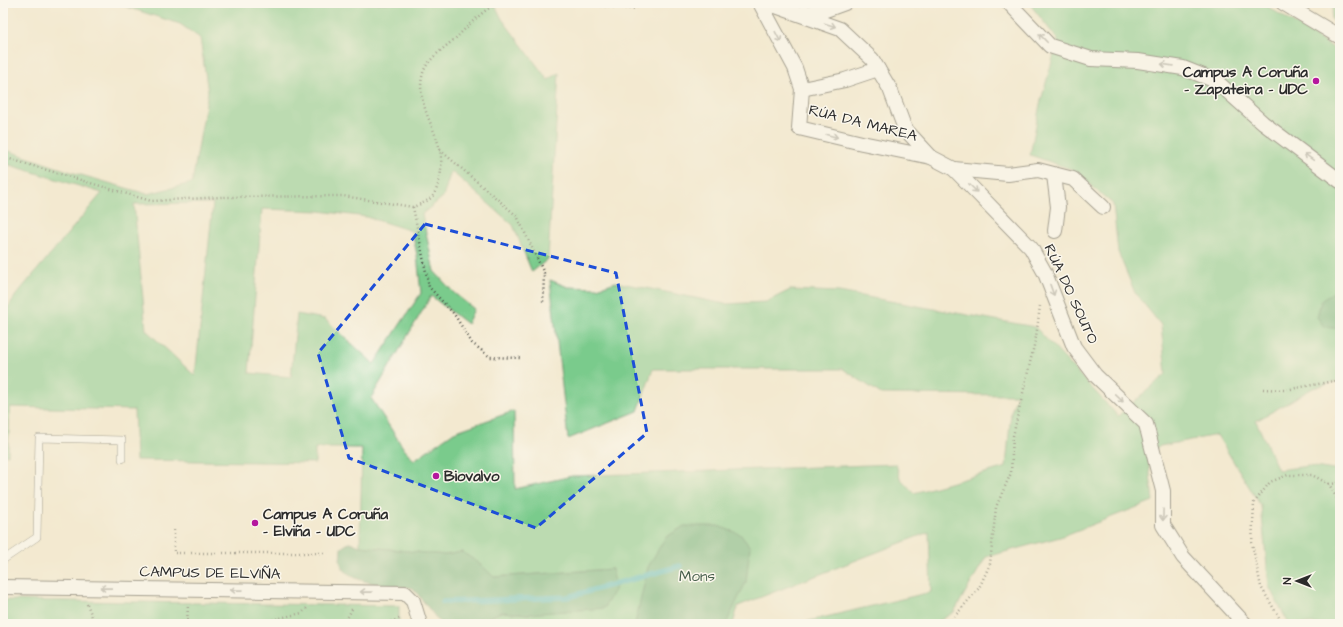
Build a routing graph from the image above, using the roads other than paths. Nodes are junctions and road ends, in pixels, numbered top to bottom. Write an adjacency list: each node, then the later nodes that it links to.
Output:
1 (760, 3): 9 (street, RÚA DA MAREA, one-way to 9)
2 (767, 3): 6 (street)
3 (845, 3): 6 (street)
4 (1009, 3): 13 (street, one-way to 4)
5 (1283, 3): 7 (street)
6 (793, 13): 8 (street, one-way to 8)
7 (1338, 35)
8 (878, 69): 9 (street); 10 (street)
9 (802, 89): 10 (street, RÚA DA MAREA, one-way to 10)
10 (931, 157): 11 (street, RÚA DO SOUTO)
11 (954, 169): 12 (street); 20 (street, RÚA DO SOUTO, one-way to 20)
12 (1054, 174): 14 (street); 15 (street)
13 (1340, 180)
14 (1104, 207)
15 (1055, 232)
16 (122, 459): 17 (lane)
17 (3, 560)
18 (3, 587): 19 (street, CAMPUS DE ELVIÑA, one-way to 18)
19 (416, 621)
20 (1245, 624)

